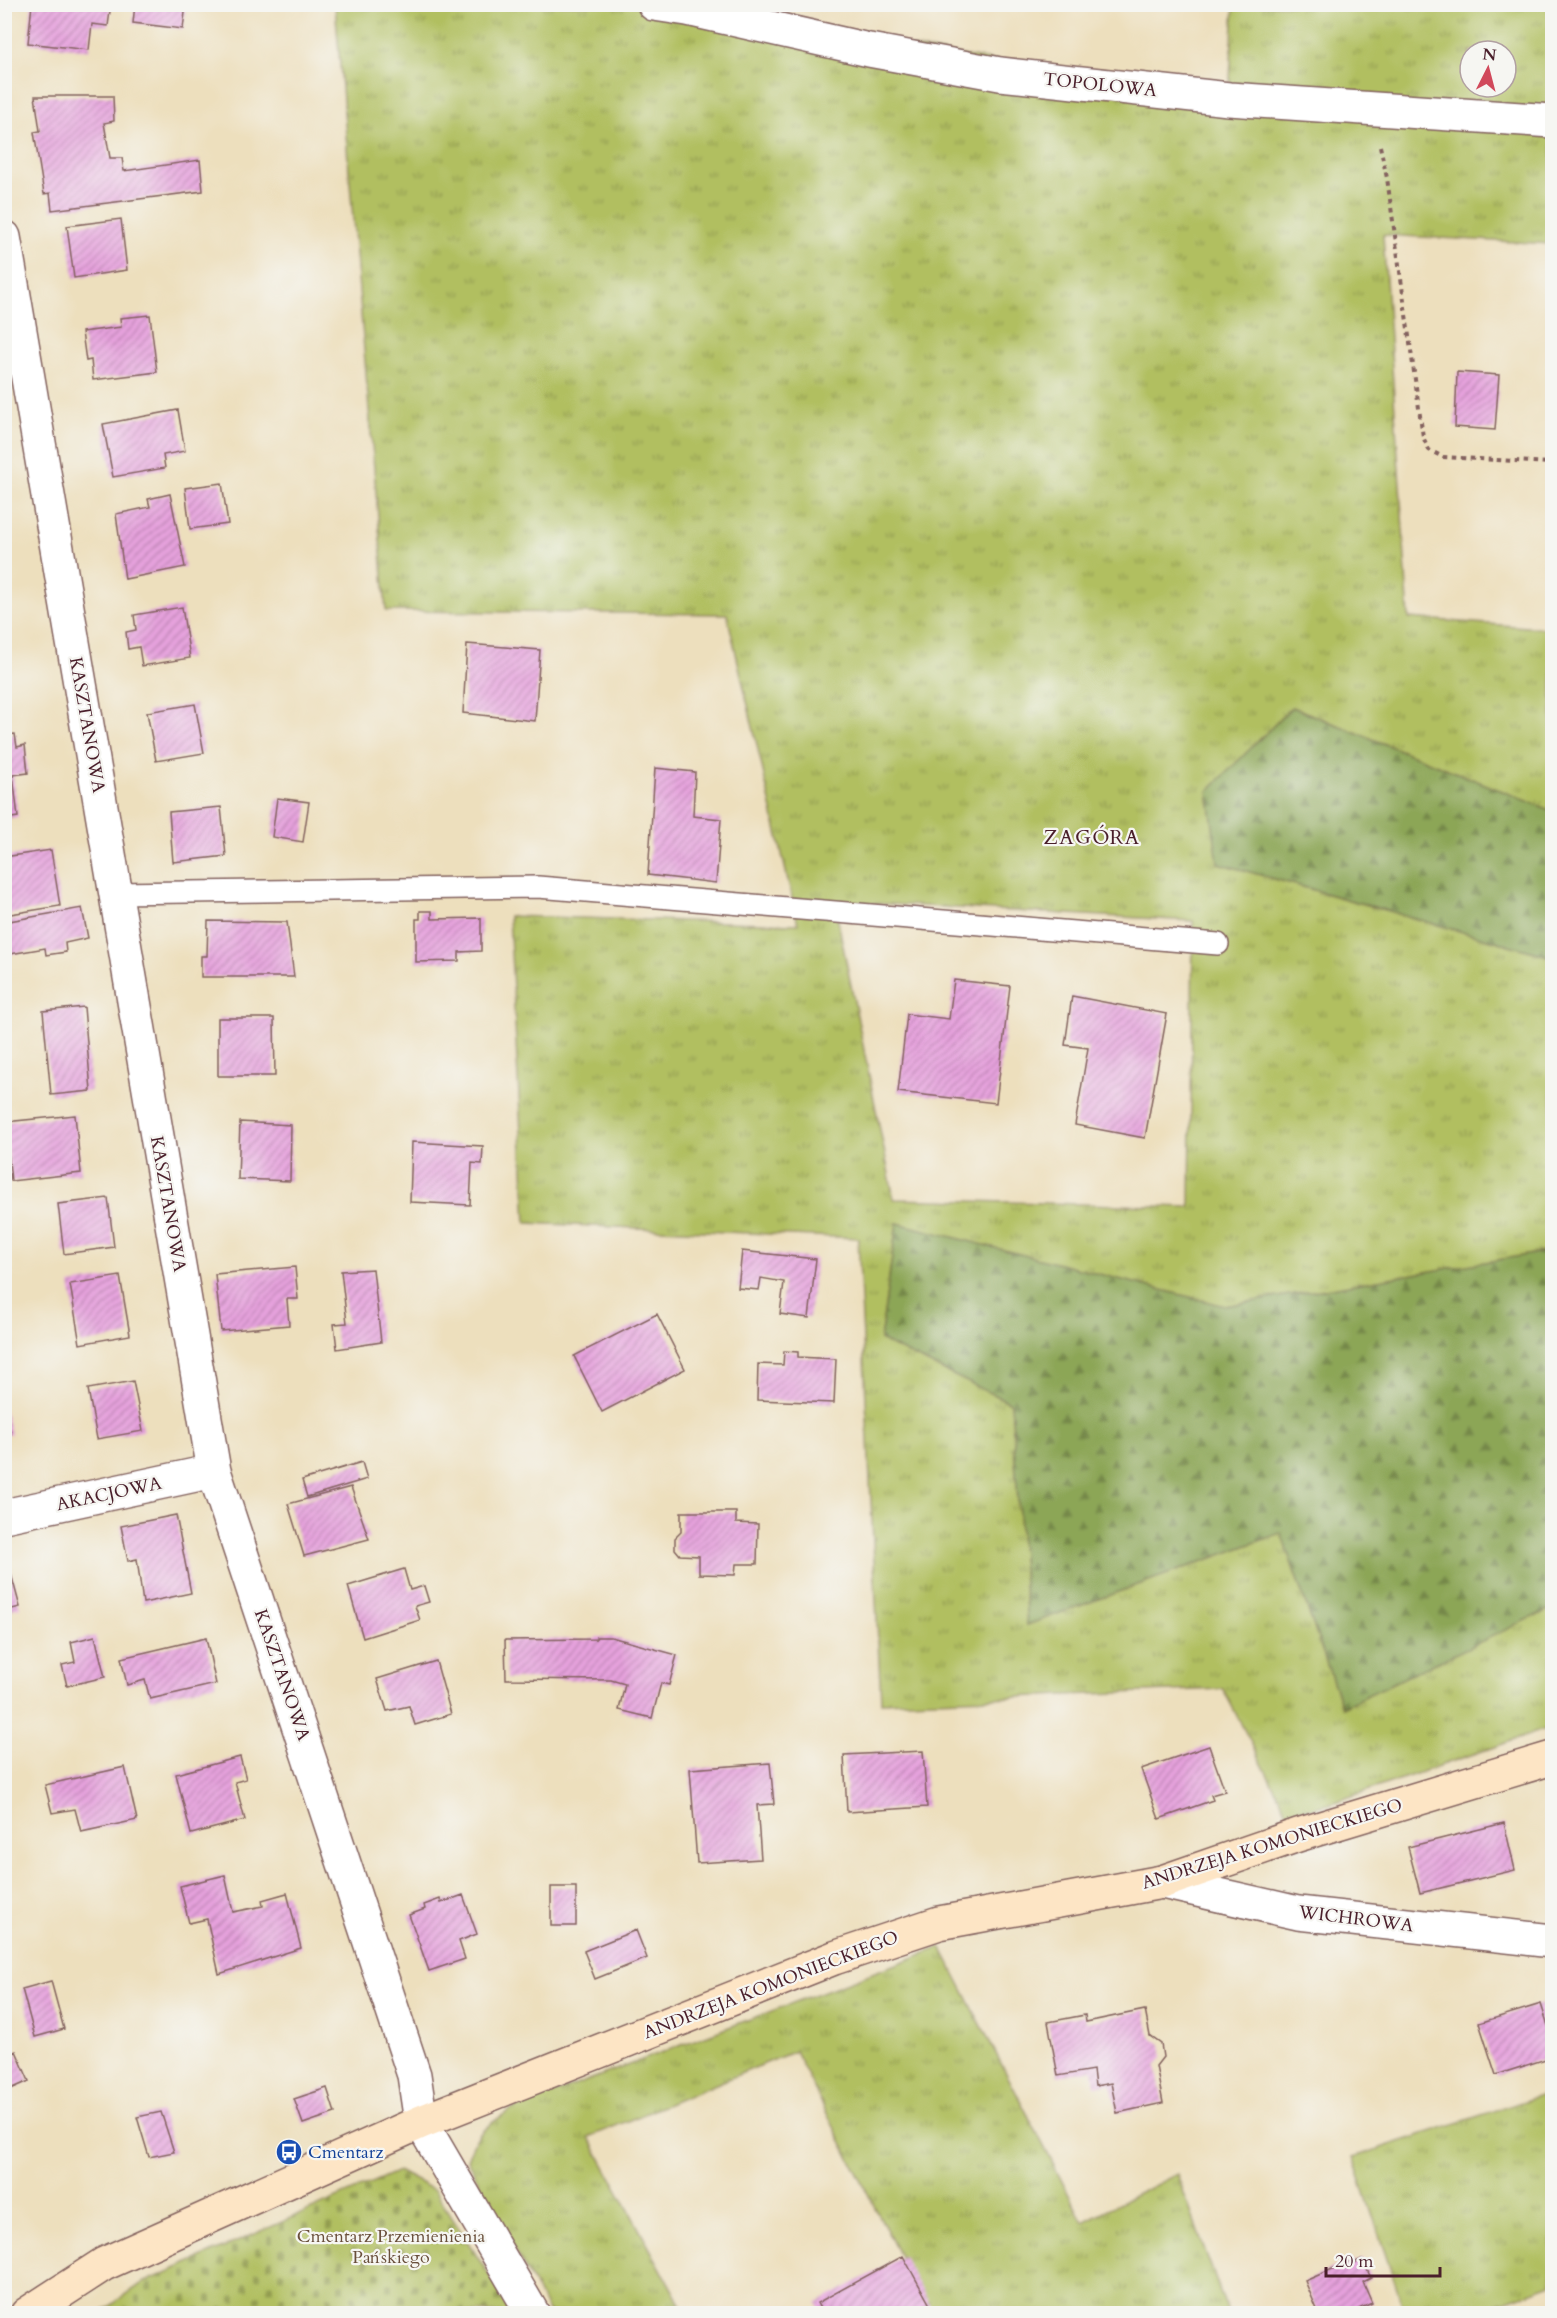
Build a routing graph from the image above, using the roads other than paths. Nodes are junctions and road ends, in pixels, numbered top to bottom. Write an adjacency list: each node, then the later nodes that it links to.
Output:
1 (654, 4): 2 (street, TOPOLOWA)
2 (1552, 121)
3 (4, 237): 4 (street, KASZTANOWA)
4 (115, 893): 5 (lane); 6 (street, KASZTANOWA)
5 (1218, 944)
6 (214, 1472): 7 (street, AKACJOWA); 11 (street, KASZTANOWA)
7 (4, 1516)
8 (1552, 1758): 9 (street, ANDRZEJA KOMONIECKIEGO)
9 (1162, 1882): 10 (street, WICHROWA); 11 (street, ANDRZEJA KOMONIECKIEGO)
10 (1552, 1941)
11 (428, 2133): 12 (street, ANDRZEJA KOMONIECKIEGO); 13 (street)
12 (27, 2313)
13 (533, 2313)

